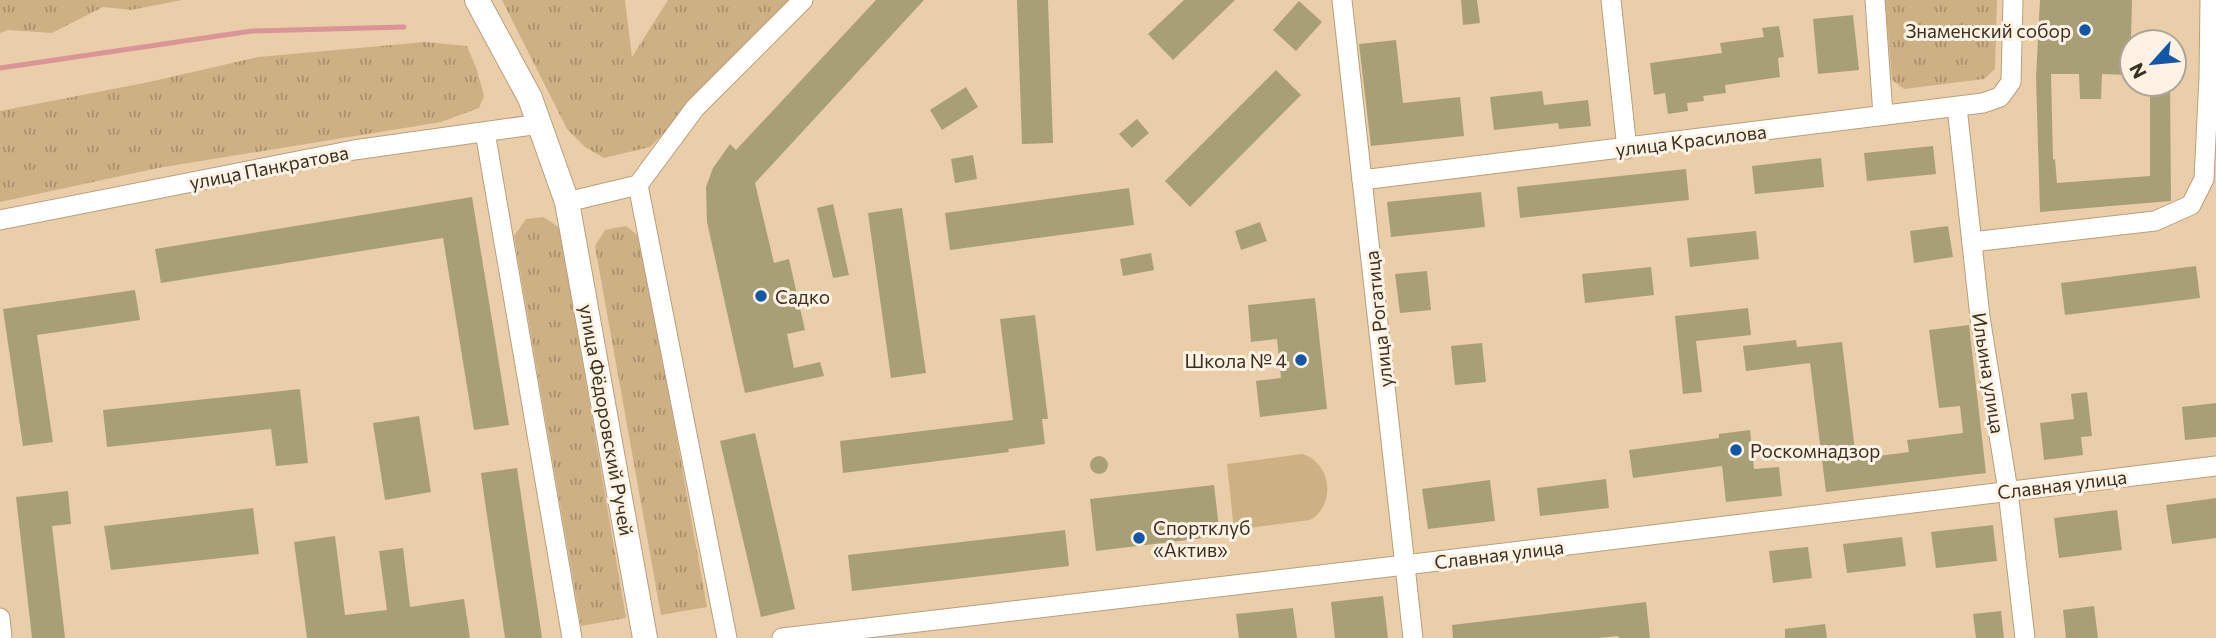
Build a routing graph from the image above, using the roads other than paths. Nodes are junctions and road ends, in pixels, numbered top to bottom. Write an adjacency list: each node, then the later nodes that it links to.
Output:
1 (477, 0): 11 (main road, улица Фёдоровский Ручей)
2 (803, 0): 15 (street)
3 (1342, 0): 14 (street, улица Рогатица)
4 (1611, 0): 13 (street)
5 (1875, 0): 10 (street)
6 (2013, 0): 9 (street, улица Красилова)
7 (2210, 0): 8 (street)
8 (2213, 77): 18 (street)
9 (1957, 107): 10 (street, улица Красилова); 18 (street, Ильина улица)
10 (1883, 115): 13 (street, улица Красилова)
11 (540, 124): 12 (street, улица Панкратова); 16 (main road, улица Фёдоровский Ручей)
12 (485, 132): 17 (street, улица Панкратова); 24 (street)
13 (1627, 149): 14 (street, улица Красилова)
14 (1362, 180): 21 (street, улица Рогатица)
15 (638, 185): 16 (street); 26 (street)
16 (567, 202): 25 (main road, улица Фёдоровский Ручей)
17 (0, 220)
18 (1972, 242): 20 (street, Ильина улица)
19 (2216, 466): 20 (street, Славная улица)
20 (2008, 491): 21 (street, Славная улица); 29 (street, Ильина улица)
21 (1405, 565): 27 (street, Славная улица); 28 (street, улица Рогатица)
22 (0, 618): 23 (street)
23 (2, 638)
24 (572, 638)
25 (645, 638)
26 (727, 638)
27 (782, 638)
28 (1413, 638)
29 (2025, 638)

